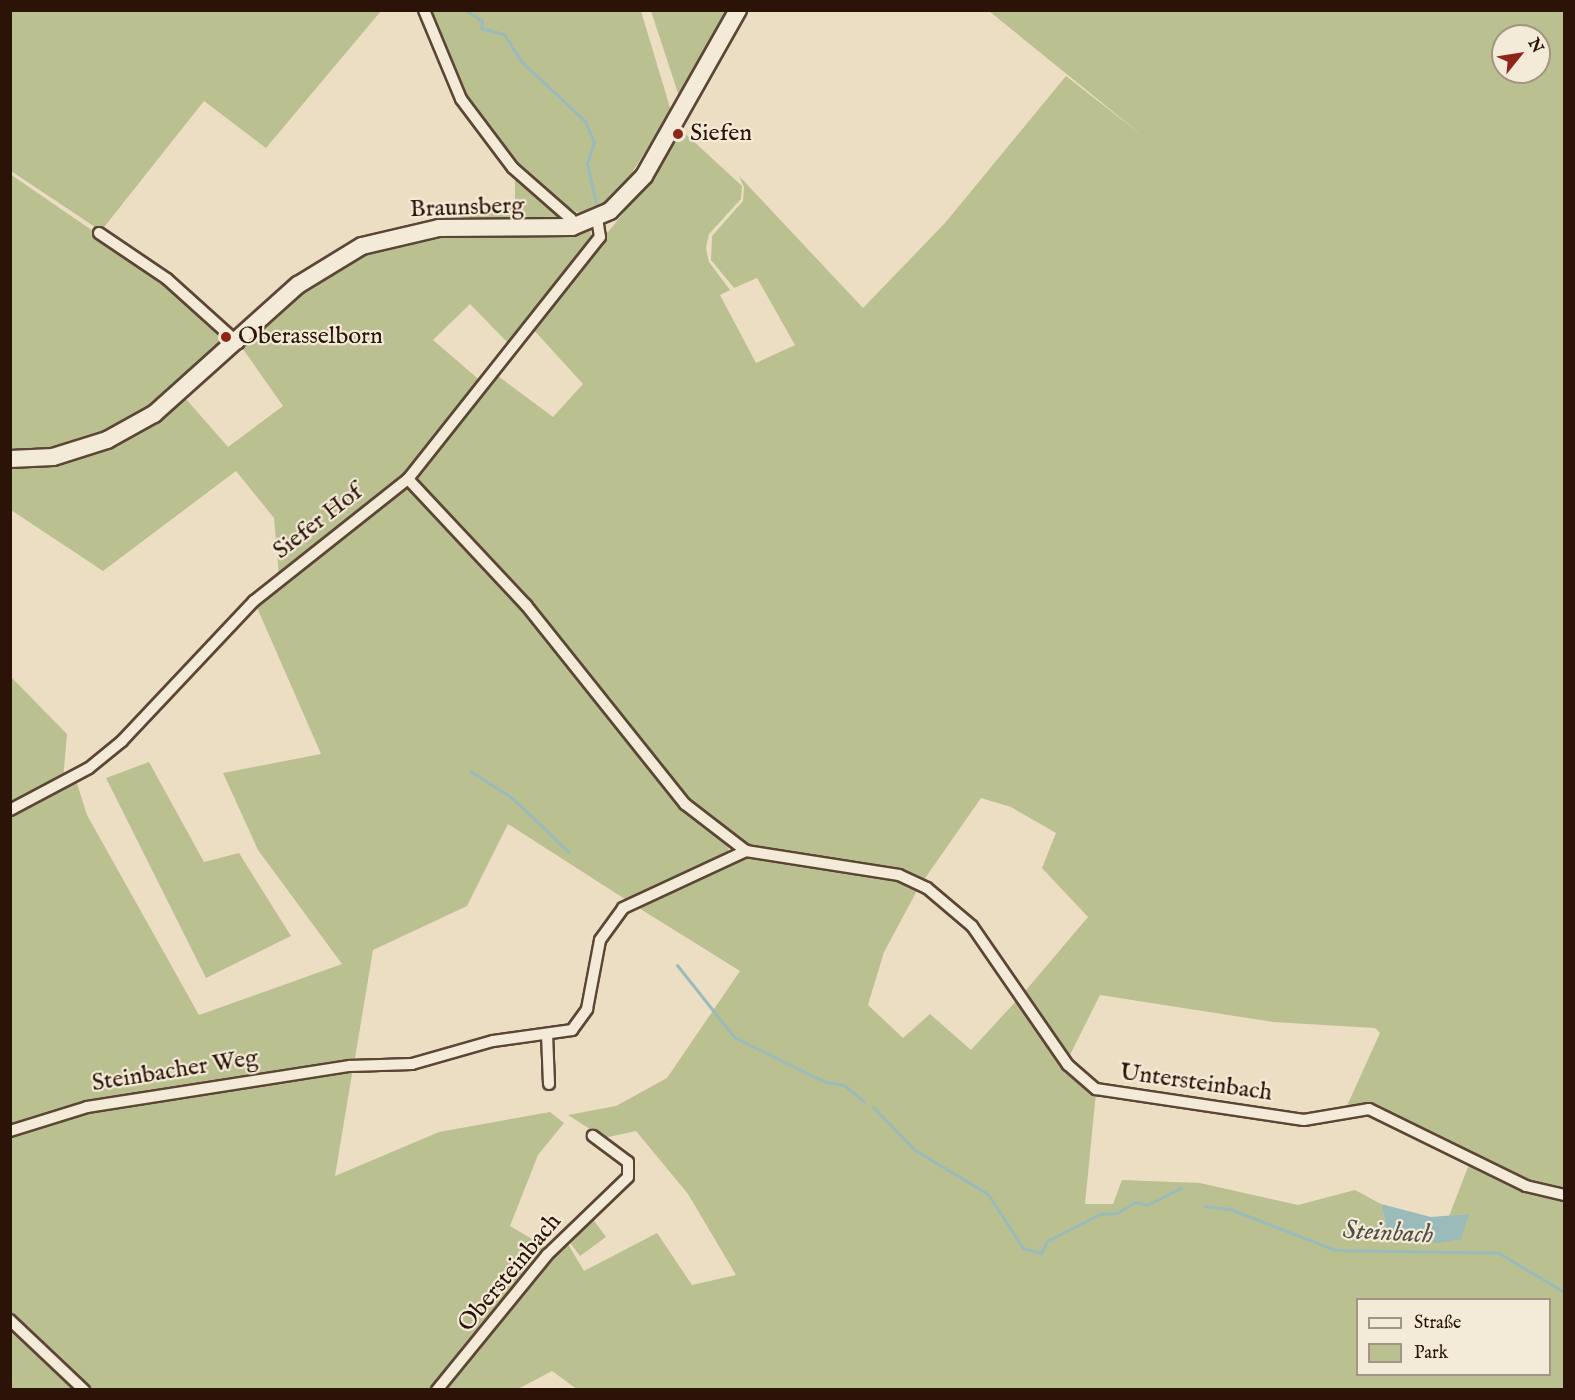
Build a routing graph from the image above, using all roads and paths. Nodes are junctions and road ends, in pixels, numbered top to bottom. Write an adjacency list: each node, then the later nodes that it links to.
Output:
1 (424, 10): 4 (street)
2 (738, 10): 3 (main road, Braunsberg)
3 (597, 219): 4 (main road, Braunsberg); 8 (street, Siefer Hof)
4 (572, 227): 6 (main road, Braunsberg)
5 (99, 233): 6 (street)
6 (238, 343): 7 (main road, Braunsberg)
7 (10, 459)
8 (408, 479): 9 (street, Siefer Hof); 10 (street)
9 (10, 810)
10 (746, 851): 11 (street); 15 (street, Untersteinbach)
11 (547, 1034): 12 (street); 13 (street, Steinbacher Weg)
12 (549, 1084)
13 (10, 1131)
14 (593, 1136): 18 (street, Obersteinbach)
15 (1564, 1195)
16 (10, 1320): 17 (street)
17 (84, 1389)
18 (437, 1389)

